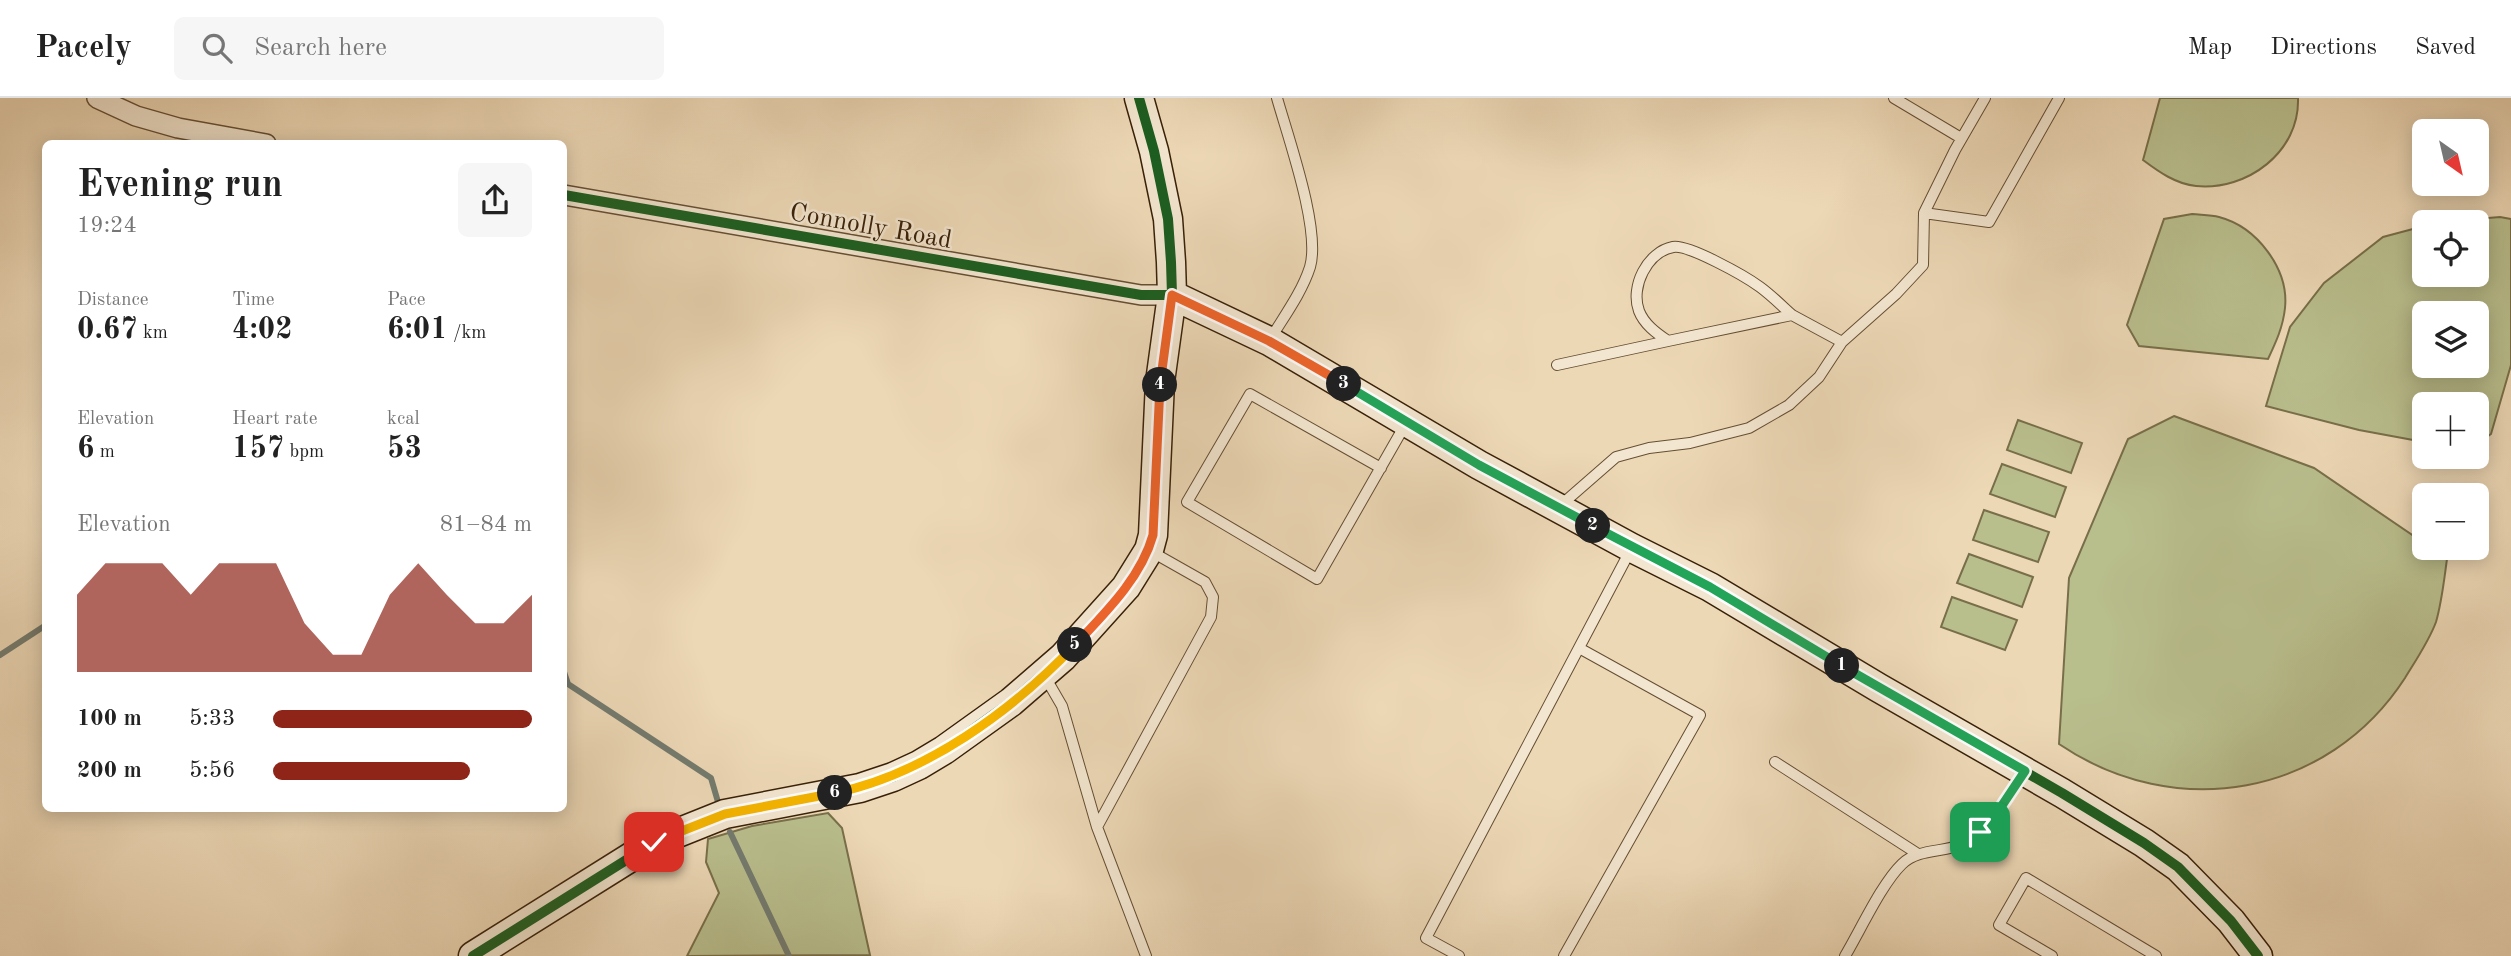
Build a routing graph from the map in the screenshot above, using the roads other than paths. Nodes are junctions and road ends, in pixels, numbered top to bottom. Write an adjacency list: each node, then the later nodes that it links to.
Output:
1 (97, 98): 8 (street)
2 (1139, 98): 11 (street)
3 (1277, 98): 13 (lane)
4 (1894, 98): 7 (lane)
5 (1985, 98): 7 (lane)
6 (2059, 98): 10 (lane)
7 (1961, 138): 10 (lane)
8 (244, 140)
9 (567, 196): 11 (street, Connolly Road)
10 (1924, 213): 15 (lane)
11 (1172, 295): 13 (street); 21 (street)
12 (1792, 315): 14 (lane); 14 (lane); 15 (lane)
13 (1269, 341): 17 (street)
14 (1668, 341): 16 (lane)
15 (1842, 342): 19 (lane)
16 (1557, 365)
17 (1407, 422): 18 (lane); 19 (street)
18 (1381, 468): 18 (lane)
19 (1558, 508): 20 (street)
20 (1632, 548): 22 (lane); 25 (street)
21 (1149, 551): 23 (street); 26 (lane)
22 (1579, 648): 30 (lane); 31 (lane)
23 (1044, 674): 26 (lane); 28 (street)
24 (1775, 762): 27 (lane)
25 (2025, 771): 27 (lane); 35 (street)
26 (1097, 827): 29 (lane)
27 (1917, 854): 32 (lane)
28 (473, 956)
29 (1146, 956)
30 (1459, 956)
31 (1564, 956)
32 (1845, 956)
33 (2052, 956): 34 (lane)
34 (2156, 956)
35 (2258, 956)

